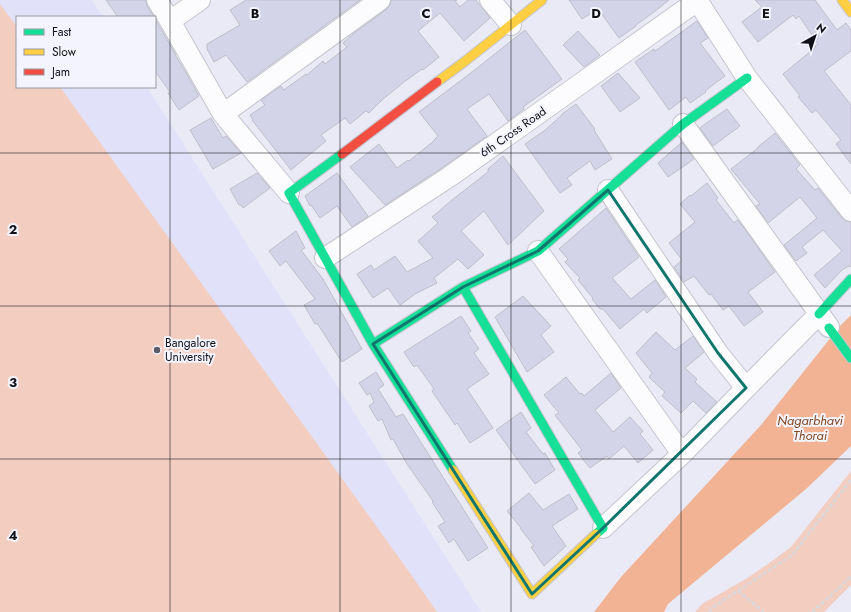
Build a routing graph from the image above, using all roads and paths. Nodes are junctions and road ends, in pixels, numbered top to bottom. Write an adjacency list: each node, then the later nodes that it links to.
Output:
1 (157, 0): 9 (street)
2 (200, 0): 9 (street)
3 (380, 0): 12 (street)
4 (490, 0): 10 (street)
5 (542, 0): 10 (street)
6 (697, 0): 11 (street); 18 (street, 6th Cross Road)
7 (842, 0): 8 (street)
8 (851, 12)
9 (170, 21): 12 (street)
10 (512, 25): 15 (street)
11 (747, 78): 13 (street); 16 (street)
12 (223, 114): 15 (street)
13 (683, 124): 14 (street); 21 (street)
14 (608, 190): 17 (street); 24 (street)
15 (289, 193): 18 (street)
16 (851, 211)
17 (538, 251): 20 (street); 25 (street)
18 (325, 258): 22 (street)
19 (851, 279): 21 (street)
20 (463, 287): 22 (street); 27 (street)
21 (824, 321): 23 (street); 24 (street)
22 (373, 344): 27 (street)
23 (851, 358)
24 (746, 388): 25 (street)
25 (682, 454): 27 (street)
26 (851, 480): 29 (path)
27 (603, 528)
28 (851, 576): 32 (path)
29 (738, 591): 30 (path); 31 (path)
30 (709, 612)
31 (764, 612)
32 (812, 612)

